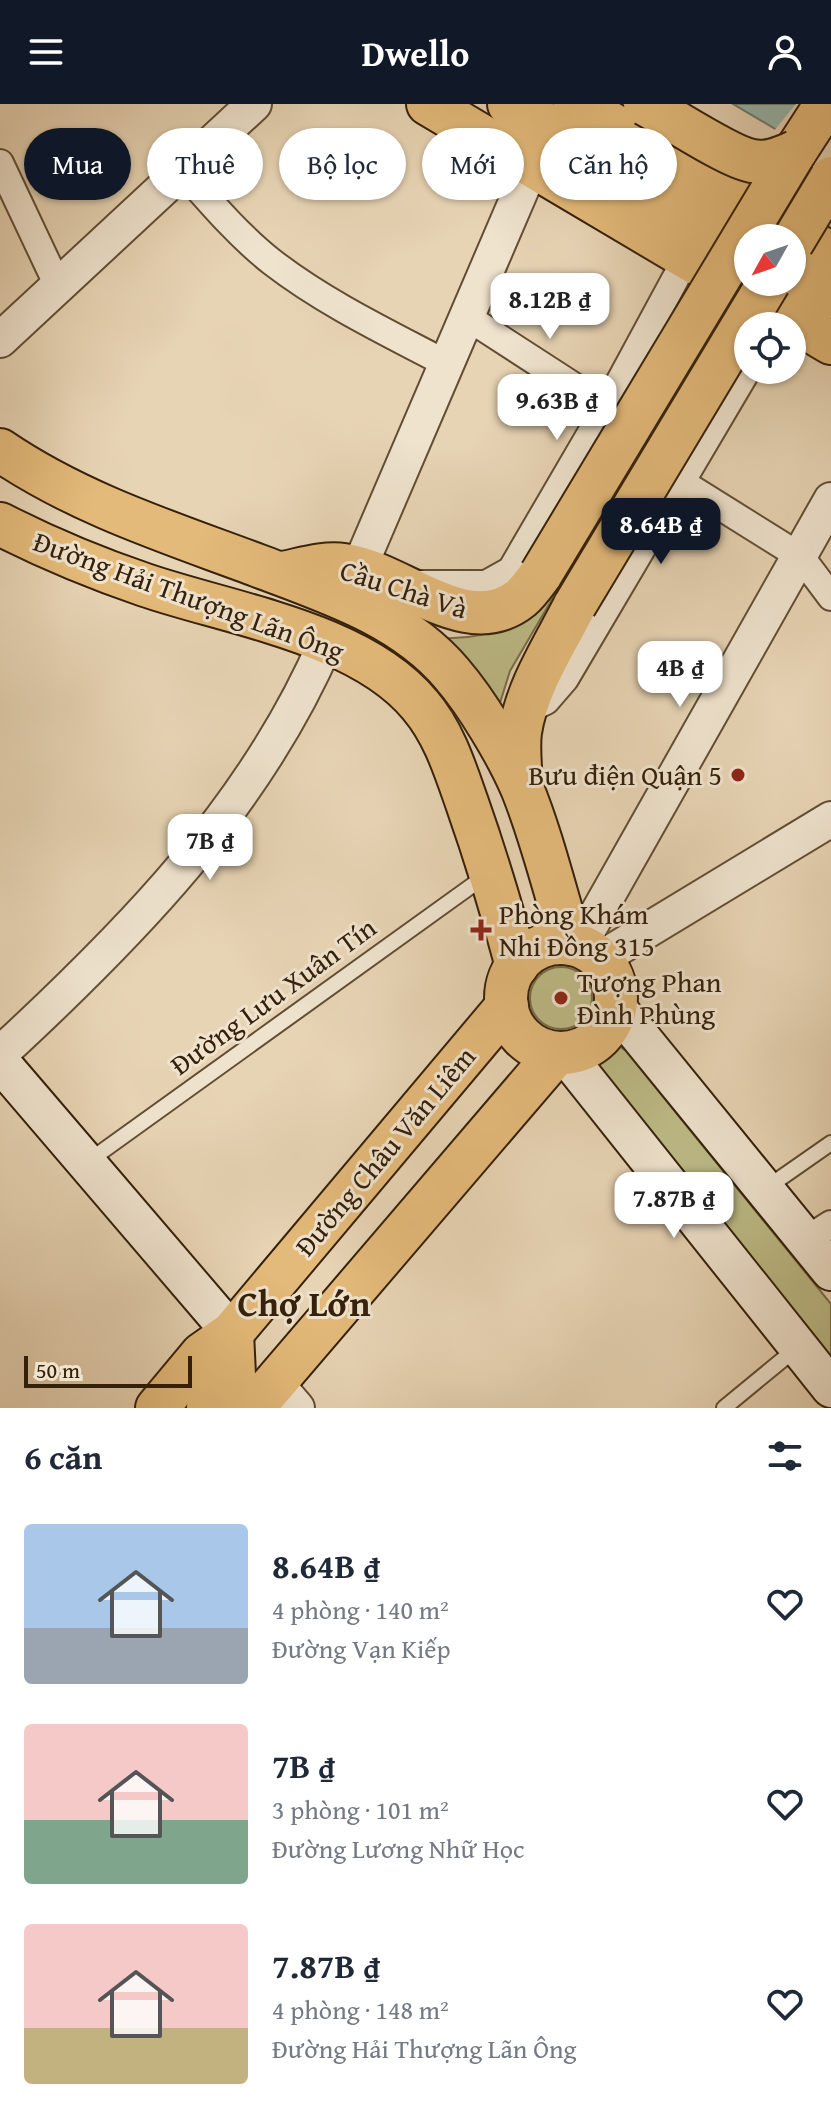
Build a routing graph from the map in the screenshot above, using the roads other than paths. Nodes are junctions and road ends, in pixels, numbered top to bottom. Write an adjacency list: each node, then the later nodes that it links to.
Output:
1 (254, 104): 8 (street)
2 (428, 104): 11 (main road)
3 (510, 104): 17 (highway)
4 (576, 104): 18 (highway)
5 (645, 104): 9 (main road, bridge)
6 (682, 104): 13 (main road)
7 (826, 104): 9 (main road, Cầu Chà Và)
8 (228, 128)
9 (795, 152): 36 (main road, Cầu Chà Và, bridge)
10 (0, 163): 20 (street)
11 (531, 167): 19 (main road); 23 (street)
12 (831, 178): 16 (main road, bridge)
13 (831, 193)
14 (150, 200): 20 (street)
15 (209, 200): 26 (street)
16 (803, 224)
17 (734, 238)
18 (831, 255)
19 (687, 257): 22 (main road); 28 (street)
20 (58, 286): 24 (street)
21 (831, 296): 22 (highway)
22 (779, 298): 25 (main road); 39 (main road, bridge)
23 (467, 317): 26 (street); 28 (street)
24 (0, 340)
25 (831, 343)
26 (447, 364): 34 (street)
27 (739, 384): 30 (street)
28 (606, 407): 36 (street)
29 (0, 450): 35 (main road, Đường Hải Thượng Lãn Ông)
30 (681, 482): 33 (street); 39 (street)
31 (831, 500): 33 (street)
32 (0, 524): 38 (main road, Đường Hải Thượng Lãn Ông)
33 (801, 557): 37 (street); 44 (street)
34 (359, 568): 35 (main road, Cầu Chà Và); 36 (main road, Cầu Chà Và)
35 (280, 574): 40 (main road, Đường Hải Thượng Lãn Ông)
36 (401, 584)
37 (831, 597)
38 (326, 642): 43 (main road, Đường Hải Thượng Lãn Ông); 48 (street)
39 (525, 711): 40 (main road)
40 (521, 787): 42 (main road, Đường Hải Thượng Lãn Ông)
41 (831, 819): 44 (street)
42 (548, 871): 43 (main road); 44 (main road, Đường Hải Thượng Lãn Ông)
43 (493, 876): 45 (main road, Đường Hải Thượng Lãn Ông); 52 (lane, Đường Lưu Xuân Tín)
44 (583, 949): 45 (main road); 47 (main road)
45 (517, 966): 46 (main road)
46 (507, 1006): 49 (main road); 56 (main road, Đường Châu Văn Liêm)
47 (616, 1007): 49 (main road); 53 (main road)
48 (0, 1054)
49 (561, 1054): 57 (main road); 59 (main road)
50 (0, 1062): 52 (main road)
51 (831, 1143): 53 (lane)
52 (85, 1163): 56 (main road)
53 (764, 1189): 54 (main road)
54 (819, 1232): 55 (main road)
55 (831, 1271)
56 (232, 1333): 59 (main road); 60 (main road, Đường Châu Văn Liêm)
57 (798, 1347): 58 (main road); 62 (lane)
58 (831, 1388)
59 (264, 1393): 61 (main road)
60 (157, 1408)
61 (208, 1408)
62 (724, 1408)

